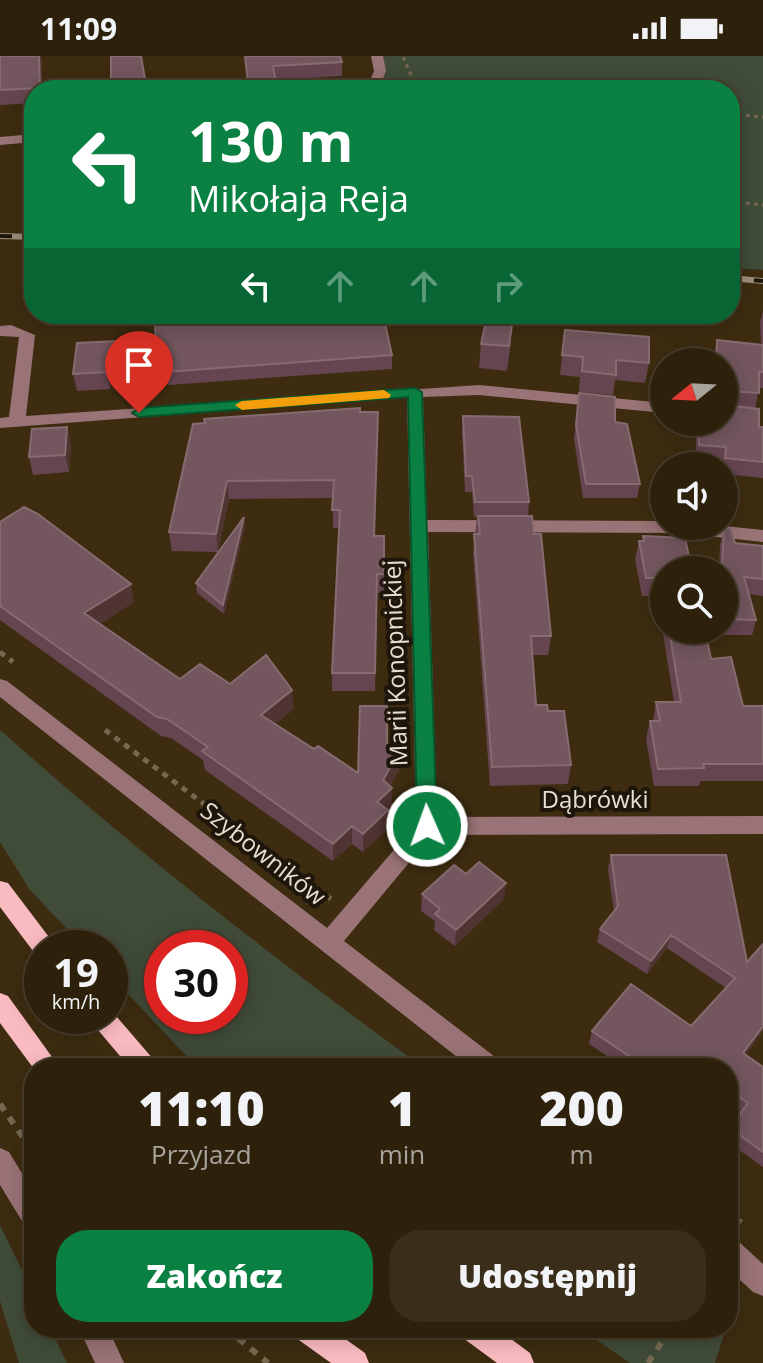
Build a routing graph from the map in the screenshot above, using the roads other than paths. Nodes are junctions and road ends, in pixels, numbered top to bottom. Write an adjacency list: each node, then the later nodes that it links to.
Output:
1 (377, 56): 2 (street)
2 (376, 80)
3 (24, 139): 4 (street)
4 (0, 141)
5 (0, 331): 8 (street)
6 (415, 392): 7 (street); 8 (street); 9 (street, Marii Konopnickiej)
7 (650, 407)
8 (9, 422)
9 (417, 526): 10 (street); 13 (street, Marii Konopnickiej)
10 (763, 536)
11 (0, 686): 16 (street, Szybowników)
12 (763, 825): 13 (street, Dąbrówki)
13 (427, 826): 16 (street)
14 (0, 890): 15 (main road)
15 (30, 930)
16 (328, 943): 21 (street, Szybowników)
17 (0, 1004): 19 (main road)
18 (116, 1034): 20 (main road)
19 (40, 1058)
20 (137, 1058)
21 (477, 1058)
22 (0, 1161): 23 (street)
23 (24, 1201)
24 (738, 1260): 25 (street)
25 (763, 1282)
26 (98, 1338): 29 (street)
27 (320, 1338): 30 (main road)
28 (486, 1338): 31 (main road)
29 (110, 1363)
30 (355, 1363)
31 (520, 1363)

